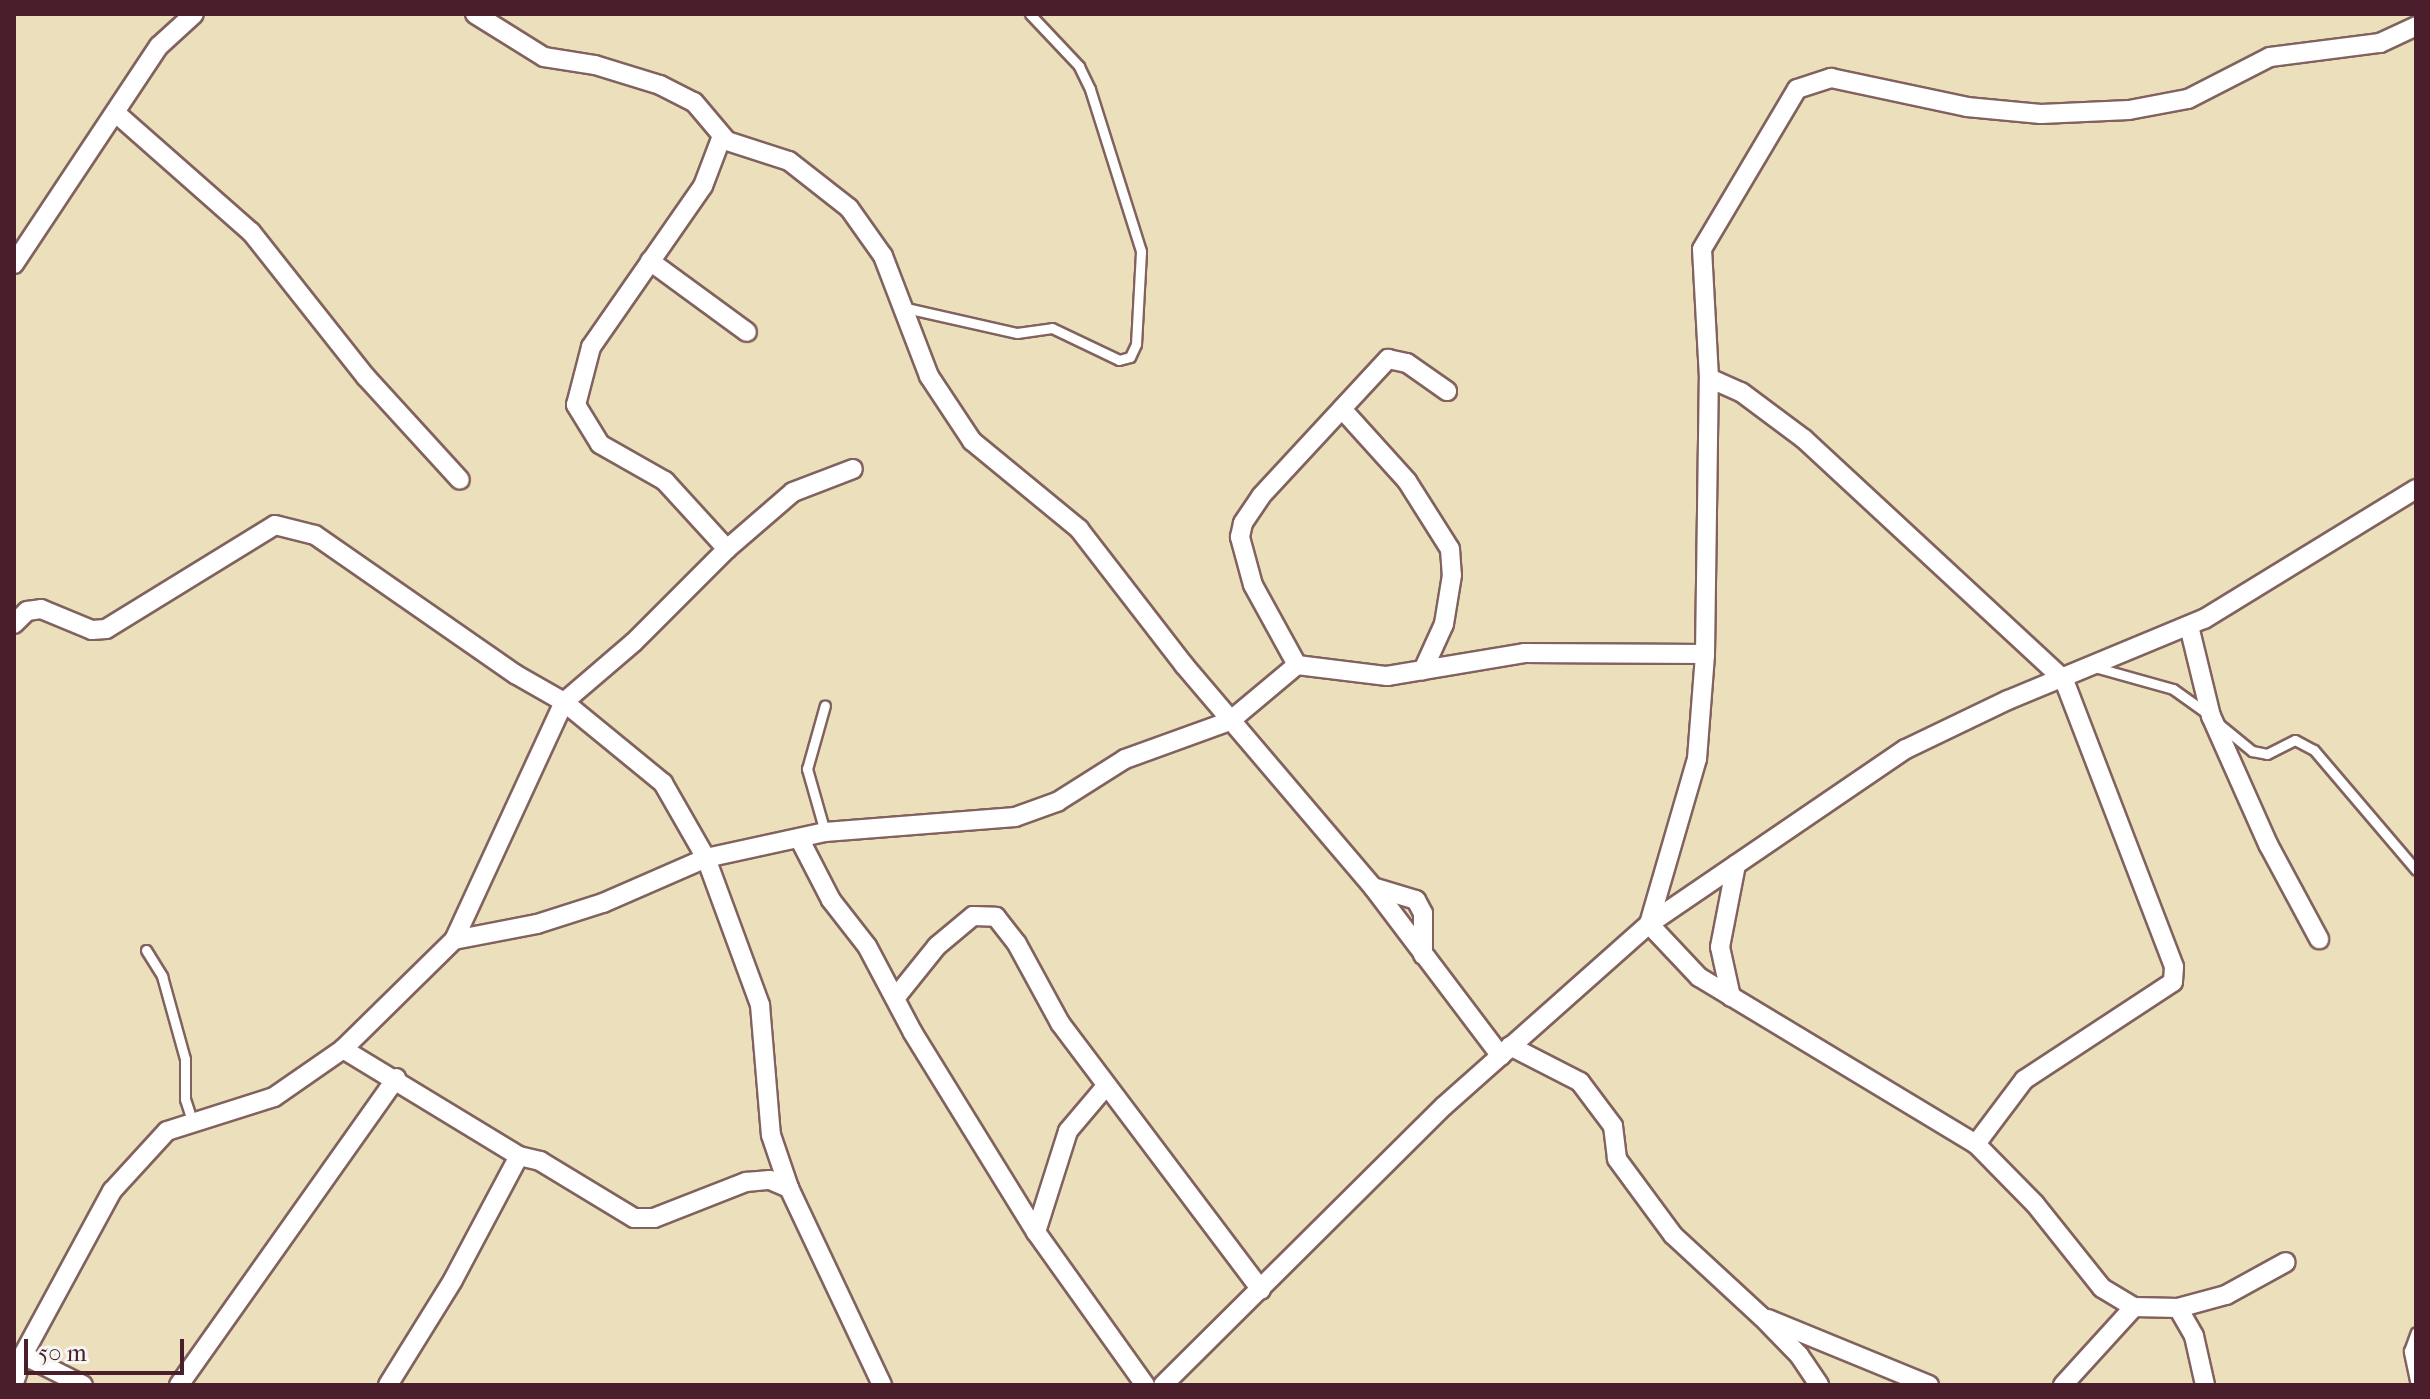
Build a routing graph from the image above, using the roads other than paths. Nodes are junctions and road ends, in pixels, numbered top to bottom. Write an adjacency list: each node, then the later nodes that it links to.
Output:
1 (475, 14): 6 (street)
2 (1030, 14): 9 (lane)
3 (183, 17): 5 (street)
4 (2416, 26): 11 (street)
5 (117, 114): 8 (street); 15 (street)
6 (722, 136): 7 (street); 9 (street)
7 (650, 261): 10 (street); 17 (street)
8 (14, 264)
9 (906, 308): 28 (street)
10 (747, 332)
11 (1709, 378): 20 (street); 24 (street)
12 (1447, 391): 13 (street)
13 (1342, 409): 21 (street); 23 (street)
14 (853, 469): 17 (street)
15 (460, 480)
16 (2416, 489): 19 (street)
17 (727, 549): 25 (street)
18 (14, 624): 25 (street)
19 (2189, 626): 22 (street); 27 (street)
20 (1705, 654): 23 (street); 35 (street)
21 (1297, 665): 23 (street); 28 (street)
22 (2093, 668): 24 (street); 27 (lane)
23 (1423, 670)
24 (2064, 680): 32 (street); 47 (street)
25 (564, 702): 31 (street); 37 (street)
26 (825, 705): 29 (lane)
27 (2211, 716): 33 (lane); 36 (street)
28 (1230, 721): 29 (street); 34 (street)
29 (825, 832): 30 (street)
30 (799, 838): 31 (street); 40 (street)
31 (706, 858): 37 (street); 49 (street)
32 (1736, 865): 35 (street); 41 (street)
33 (2416, 870)
34 (1373, 887): 39 (street); 39 (street)
35 (1649, 924): 41 (street); 43 (street)
36 (2319, 939)
37 (454, 940): 42 (street)
38 (146, 950): 46 (lane)
39 (1423, 955): 43 (street)
40 (896, 997): 45 (street); 50 (street)
41 (1731, 997): 47 (street)
42 (343, 1049): 44 (street); 46 (street)
43 (1505, 1051): 52 (street); 55 (street)
44 (396, 1078): 48 (street); 60 (street)
45 (1106, 1086): 50 (street); 52 (street)
46 (193, 1124): 57 (street)
47 (1976, 1144): 53 (street)
48 (519, 1156): 49 (street); 61 (street)
49 (789, 1188): 62 (street)
50 (1036, 1232): 63 (street)
51 (2286, 1262): 54 (street)
52 (1261, 1290): 64 (street)
53 (2134, 1307): 54 (street); 67 (street)
54 (2178, 1308): 68 (street)
55 (1762, 1317): 65 (street); 66 (street)
56 (2416, 1332): 69 (lane)
57 (23, 1355): 58 (street); 59 (street)
58 (14, 1383)
59 (83, 1385)
60 (179, 1385)
61 (388, 1385)
62 (882, 1385)
63 (1145, 1385)
64 (1163, 1385)
65 (1819, 1385)
66 (1929, 1385)
67 (2063, 1385)
68 (2205, 1385)
69 (2416, 1385)

